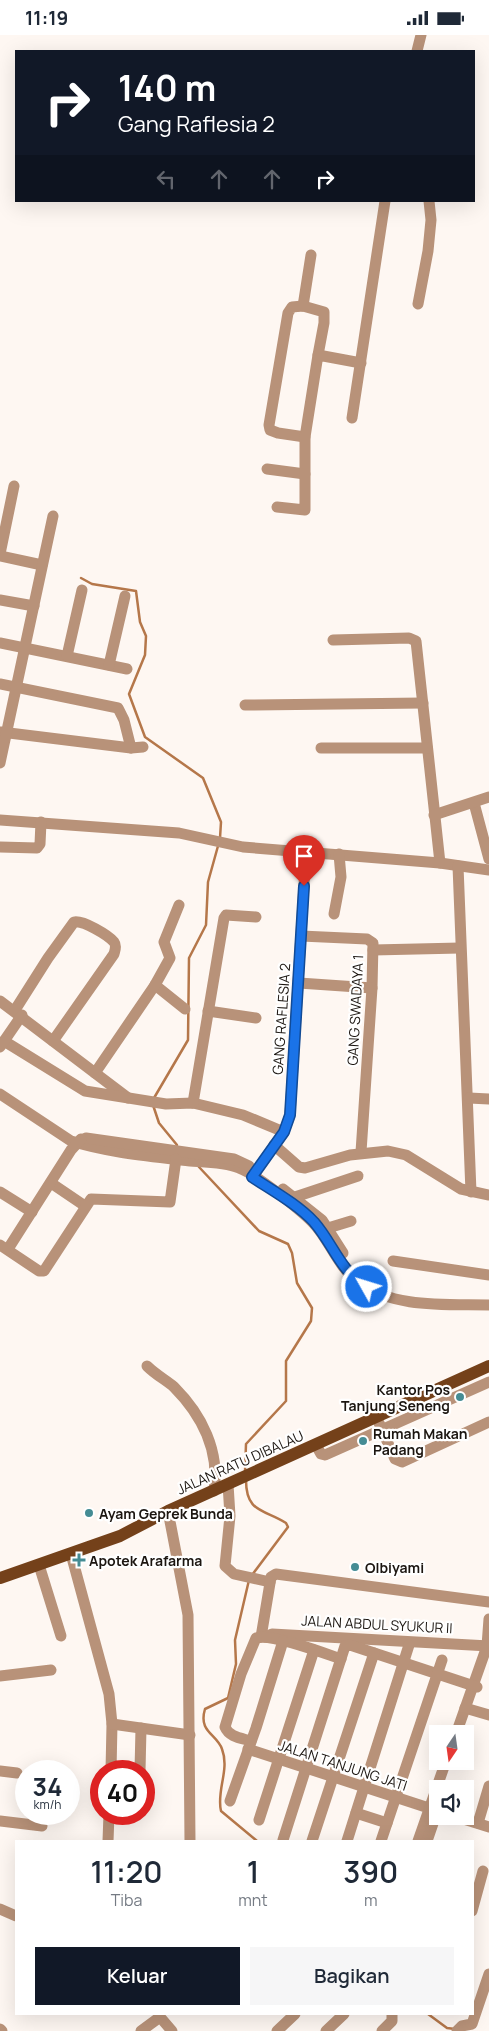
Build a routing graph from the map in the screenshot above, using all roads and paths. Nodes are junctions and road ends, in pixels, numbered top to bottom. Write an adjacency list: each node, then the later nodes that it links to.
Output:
1 (421, 35): 2 (street)
2 (417, 50)
3 (385, 202): 9 (street)
4 (429, 202): 6 (street)
5 (311, 255): 7 (street)
6 (418, 304)
7 (303, 307): 8 (street); 11 (street)
8 (318, 355): 9 (street); 11 (street)
9 (362, 363): 10 (street)
10 (352, 418)
11 (305, 437): 13 (street)
12 (267, 469): 13 (street)
13 (306, 474): 15 (street)
14 (14, 486): 17 (street)
15 (277, 507)
16 (53, 516): 18 (street)
17 (0, 555): 18 (street)
18 (42, 565): 22 (street)
19 (82, 590): 26 (street)
20 (125, 596): 27 (street)
21 (0, 599): 22 (street)
22 (34, 607): 25 (street)
23 (334, 640): 31 (street)
24 (0, 643): 25 (street)
25 (25, 648): 26 (street); 30 (street)
26 (68, 656): 27 (street)
27 (109, 665): 28 (street)
28 (127, 669)
29 (0, 684): 30 (street)
30 (17, 688): 33 (street); 35 (street)
31 (423, 703): 32 (street); 37 (street)
32 (245, 705)
33 (3, 733): 35 (street); 38 (street)
34 (143, 747): 35 (street)
35 (131, 748)
36 (321, 748): 37 (street)
37 (427, 749): 41 (street)
38 (0, 763)
39 (489, 797): 40 (street)
40 (474, 803): 41 (street); 47 (street)
41 (434, 815): 48 (street)
42 (0, 820): 43 (street)
43 (41, 822): 44 (street); 45 (street)
44 (0, 847)
45 (306, 852): 46 (street); 54 (street, GANG RAFLESIA 2)
46 (339, 854): 48 (street); 52 (street)
47 (489, 859)
48 (440, 863): 49 (street)
49 (458, 866): 50 (street); 55 (street)
50 (489, 870)
51 (178, 905): 58 (street)
52 (334, 914)
53 (256, 917): 62 (street)
54 (301, 936): 56 (street, GANG SWADAYA 1); 57 (street, GANG RAFLESIA 2)
55 (460, 948): 56 (street); 69 (street)
56 (373, 950): 59 (street, GANG SWADAYA 1)
57 (299, 983): 59 (street); 73 (street, GANG RAFLESIA 2)
58 (155, 985): 61 (street); 67 (street)
59 (372, 988): 76 (street, GANG SWADAYA 1)
60 (0, 1001): 63 (street)
61 (185, 1009)
62 (208, 1011): 64 (street); 72 (street)
63 (18, 1013): 65 (street); 65 (street); 66 (street)
64 (256, 1018)
65 (53, 1041): 67 (street)
66 (2, 1044): 71 (street)
67 (95, 1073): 71 (street)
68 (0, 1094): 74 (street)
69 (469, 1099): 70 (street); 82 (street)
70 (489, 1099)
71 (132, 1100): 72 (street)
72 (193, 1103): 73 (street)
73 (284, 1132): 75 (street, GANG RAFLESIA 2)
74 (74, 1140): 77 (street); 80 (street)
75 (274, 1145): 76 (street); 78 (street, GANG RAFLESIA 2)
76 (360, 1152): 82 (street)
77 (182, 1156): 78 (street); 78 (street); 85 (street)
78 (254, 1173): 84 (street); 93 (street)
79 (358, 1176): 84 (street)
80 (51, 1183): 85 (street); 86 (street)
81 (0, 1192): 86 (street)
82 (471, 1192): 83 (street)
83 (489, 1195)
84 (295, 1197): 88 (street)
85 (85, 1206): 89 (street)
86 (32, 1212): 89 (street)
87 (351, 1221): 88 (street)
88 (328, 1228): 92 (street)
89 (4, 1247)
90 (393, 1261): 91 (street)
91 (489, 1275)
92 (489, 1297)
93 (489, 1305)
94 (147, 1366): 100 (street)
95 (489, 1366): 98 (main road, JALAN RATU DIBALAU)
96 (489, 1382): 98 (street)
97 (489, 1422): 98 (street)
98 (379, 1423): 99 (main road, JALAN RATU DIBALAU)
99 (228, 1484): 100 (main road, JALAN RATU DIBALAU); 105 (street)
100 (214, 1491): 101 (main road, JALAN RATU DIBALAU)
101 (168, 1511): 102 (main road, JALAN RATU DIBALAU); 130 (street)
102 (71, 1554): 103 (main road, JALAN RATU DIBALAU); 126 (street)
103 (40, 1565): 104 (main road, JALAN RATU DIBALAU); 108 (street)
104 (0, 1578)
105 (270, 1582): 106 (street); 109 (street)
106 (489, 1602)
107 (489, 1619): 115 (street)
108 (61, 1636)
109 (263, 1637): 110 (street, JALAN ABDUL SYUKUR II); 111 (street); 131 (street, JALAN TANJUNG JATI)
110 (364, 1637): 113 (street); 115 (street, JALAN ABDUL SYUKUR II)
111 (284, 1641): 114 (street); 131 (street)
112 (409, 1645): 119 (street)
113 (357, 1647): 116 (street); 117 (street)
114 (314, 1649): 117 (street); 132 (street)
115 (488, 1649): 123 (street)
116 (374, 1653): 119 (street); 138 (street)
117 (341, 1659): 135 (street)
118 (442, 1660): 121 (street)
119 (404, 1664): 121 (street); 140 (street)
120 (51, 1670): 122 (street)
121 (437, 1675): 123 (street); 141 (street)
122 (0, 1676)
123 (475, 1686): 124 (street)
124 (468, 1709): 125 (street); 127 (street); 128 (street)
125 (489, 1715)
126 (112, 1724): 129 (street); 133 (street)
127 (460, 1725)
128 (464, 1725)
129 (141, 1728): 130 (street); 134 (street)
130 (190, 1735): 155 (street)
131 (250, 1745): 132 (street, JALAN TANJUNG JATI); 142 (street)
132 (278, 1759): 135 (street, JALAN TANJUNG JATI); 145 (street)
133 (110, 1760)
134 (140, 1760)
135 (308, 1768): 138 (street, JALAN TANJUNG JATI); 153 (street)
136 (0, 1771): 137 (street)
137 (15, 1773)
138 (334, 1777): 140 (street, JALAN TANJUNG JATI); 156 (street)
139 (489, 1786): 151 (street)
140 (365, 1787): 141 (street, JALAN TANJUNG JATI); 144 (street)
141 (396, 1798): 143 (street, JALAN TANJUNG JATI); 148 (street)
142 (230, 1801)
143 (429, 1808)
144 (356, 1813): 148 (street); 157 (street)
145 (259, 1820)
146 (0, 1821): 152 (street)
147 (429, 1821): 159 (street)
148 (387, 1823): 158 (street)
149 (109, 1825): 154 (street)
150 (431, 1825): 160 (street)
151 (483, 1825)
152 (42, 1826)
153 (283, 1839)
154 (108, 1840)
155 (190, 1840)
156 (312, 1840)
157 (347, 1840)
158 (381, 1840)
159 (419, 1840)
160 (427, 1840)
161 (481, 1870): 162 (street)
162 (474, 1902)
163 (0, 1909): 164 (street)
164 (15, 1916)
165 (489, 1974): 166 (street)
166 (486, 1993): 170 (street)
167 (294, 2015): 173 (street)
168 (343, 2015): 174 (street)
169 (392, 2015): 175 (street)
170 (460, 2029)
171 (141, 2031): 172 (street)
172 (172, 2031)
173 (276, 2031)
174 (326, 2031)
175 (382, 2031)

